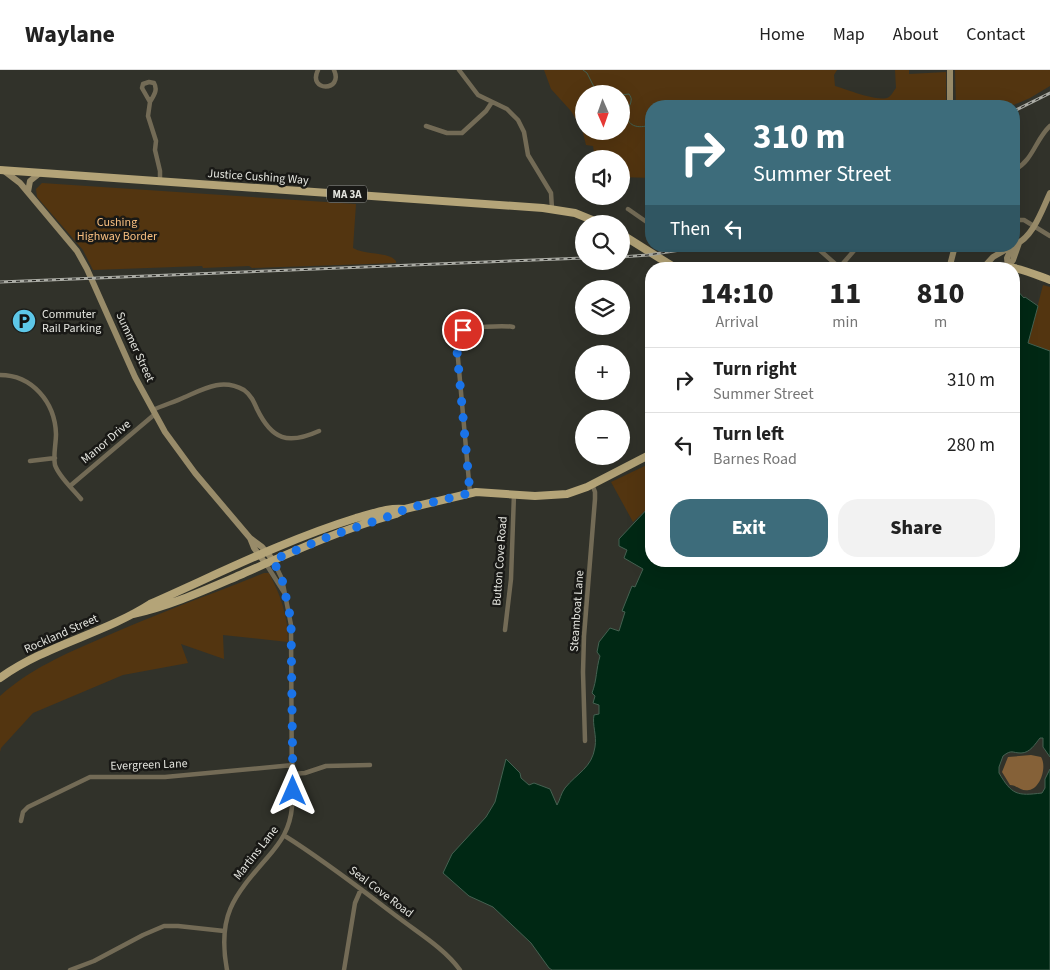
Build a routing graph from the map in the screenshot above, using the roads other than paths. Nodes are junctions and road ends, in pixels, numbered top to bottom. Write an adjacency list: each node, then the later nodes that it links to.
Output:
1 (318, 70): 2 (street)
2 (334, 70)
3 (459, 70): 7 (street)
4 (950, 70): 5 (street)
5 (950, 100)
6 (150, 102): 13 (street)
7 (492, 102): 8 (street); 16 (street)
8 (426, 126)
9 (1050, 126): 10 (street)
10 (1020, 166)
11 (1, 170): 12 (main road, Justice Cushing Way / MA 3A); 14 (street, Summer Street)
12 (40, 173): 13 (main road, Justice Cushing Way / MA 3A); 14 (street)
13 (160, 181): 16 (main road, Justice Cushing Way / MA 3A)
14 (28, 192): 38 (street, Summer Street)
15 (1050, 193): 21 (street)
16 (552, 209): 18 (main road, Justice Cushing Way / MA 3A)
17 (628, 209): 20 (street)
18 (578, 215)
19 (1020, 220): 21 (street)
20 (645, 221)
21 (1033, 226): 22 (street); 23 (street)
22 (1050, 236)
23 (1020, 239)
24 (630, 240): 25 (main road)
25 (645, 249)
26 (650, 252): 30 (main road)
27 (821, 252): 31 (street)
28 (853, 252): 32 (street)
29 (1002, 252): 33 (street)
30 (666, 262)
31 (832, 262)
32 (844, 262)
33 (989, 262)
34 (1020, 269): 35 (main road)
35 (1050, 280)
36 (513, 327): 45 (street)
37 (0, 375): 41 (street)
38 (154, 412): 39 (street, Manor Drive); 44 (street, Manor Drive); 49 (street, Summer Street)
39 (319, 431)
40 (645, 457): 43 (main road)
41 (54, 458): 42 (street); 44 (street)
42 (30, 461)
43 (592, 484): 46 (main road); 55 (street, Steamboat Lane)
44 (70, 486): 47 (street)
45 (470, 493): 46 (main road); 48 (main road)
46 (514, 494): 53 (street, Button Cove Road)
47 (81, 499)
48 (405, 509): 49 (main road); 50 (main road)
49 (263, 554): 50 (street, Summer Street); 52 (main road, Rockland Street)
50 (269, 562): 51 (street, Martins Lane); 51 (street, Martins Lane); 52 (main road, Rockland Street)
51 (286, 596): 56 (street, Martins Lane)
52 (133, 614): 54 (main road, Rockland Street)
53 (505, 630)
54 (0, 678)
55 (585, 741)
56 (293, 765): 58 (street, Martins Lane); 59 (street, Evergreen Lane)
57 (370, 766): 58 (street)
58 (293, 774): 60 (street, Martins Lane)
59 (21, 821)
60 (285, 836): 61 (street, Seal Cove Road); 62 (street, Martins Lane)
61 (361, 890): 65 (street); 66 (street, Seal Cove Road)
62 (224, 931): 63 (street); 64 (street, Martins Lane)
63 (70, 970)
64 (227, 970)
65 (344, 970)
66 (460, 970)

